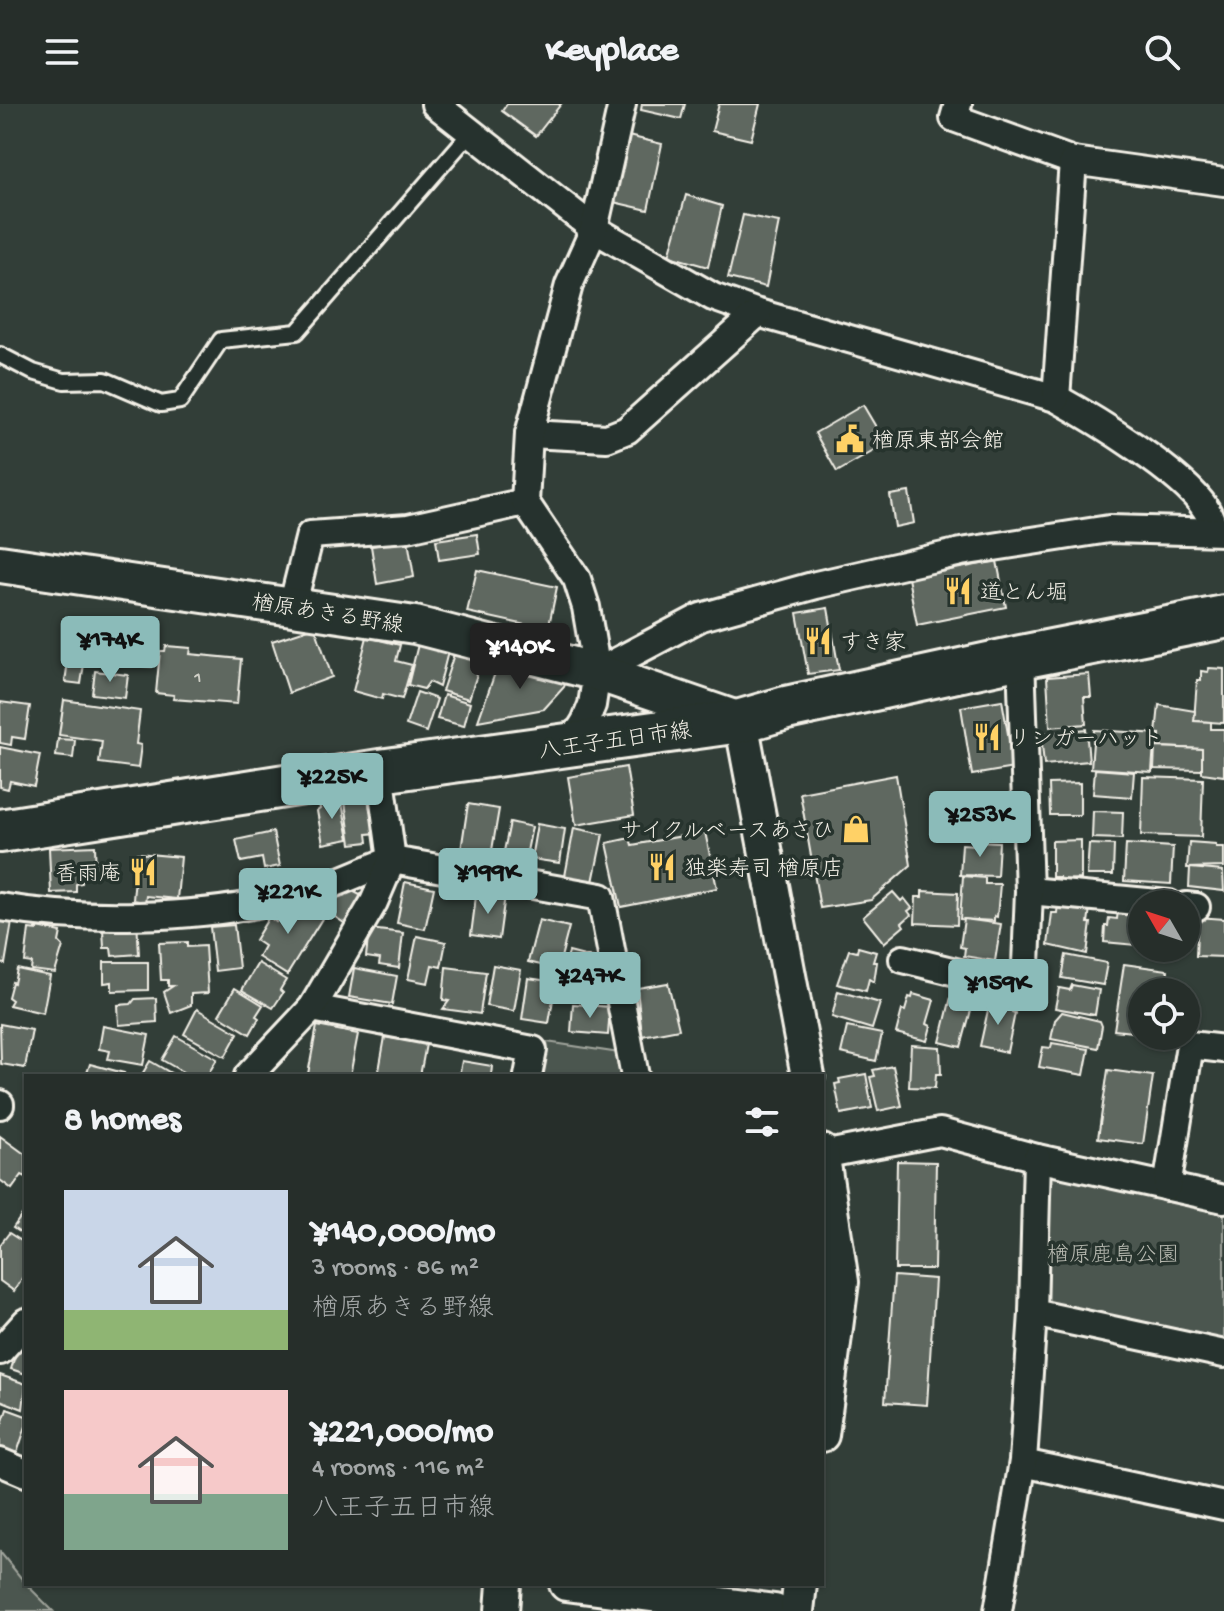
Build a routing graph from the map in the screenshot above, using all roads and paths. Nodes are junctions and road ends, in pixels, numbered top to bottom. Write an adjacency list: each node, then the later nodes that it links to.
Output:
1 (435, 104): 4 (street)
2 (622, 104): 7 (street)
3 (958, 104): 5 (street)
4 (471, 132): 7 (street); 9 (lane)
5 (1073, 161): 6 (street); 10 (street)
6 (1224, 182)
7 (594, 229): 8 (street); 11 (street)
8 (758, 313): 10 (street); 11 (street)
9 (0, 355)
10 (1056, 398): 13 (street)
11 (529, 434): 12 (street)
12 (525, 502): 15 (street); 18 (street)
13 (1219, 532): 18 (street)
14 (0, 564): 15 (main road, 楢原あきる野線)
15 (292, 607): 18 (main road, 楢原あきる野線)
16 (1224, 617): 17 (main road, 八王子五日市線)
17 (1021, 657): 19 (main road, 八王子五日市線); 24 (street)
18 (597, 672): 19 (main road, 楢原あきる野線); 20 (street)
19 (741, 721): 20 (main road, 八王子五日市線); 33 (street)
20 (555, 748): 21 (main road, 八王子五日市線)
21 (380, 771): 22 (main road, 八王子五日市線); 23 (street)
22 (0, 831)
23 (392, 860): 26 (street); 28 (street); 32 (street)
24 (1029, 891): 25 (street); 27 (street)
25 (1128, 900)
26 (0, 907)
27 (903, 959)
28 (312, 1008): 30 (street); 31 (street)
29 (1224, 1049): 37 (street)
30 (250, 1074)
31 (528, 1074)
32 (635, 1074)
33 (808, 1074)
34 (824, 1154): 35 (street)
35 (1037, 1158): 37 (street); 39 (street)
36 (824, 1167): 43 (street)
37 (1167, 1187): 38 (street)
38 (1224, 1199)
39 (1033, 1313): 42 (street); 45 (street)
40 (24, 1324): 41 (street)
41 (0, 1351)
42 (1224, 1354)
43 (824, 1420)
44 (0, 1462): 46 (street)
45 (1023, 1463): 47 (street); 54 (street)
46 (24, 1472)
47 (1224, 1506)
48 (504, 1586): 51 (street)
49 (800, 1586): 53 (street)
50 (614, 1587): 52 (street)
51 (502, 1611)
52 (775, 1611)
53 (797, 1611)
54 (998, 1611)

